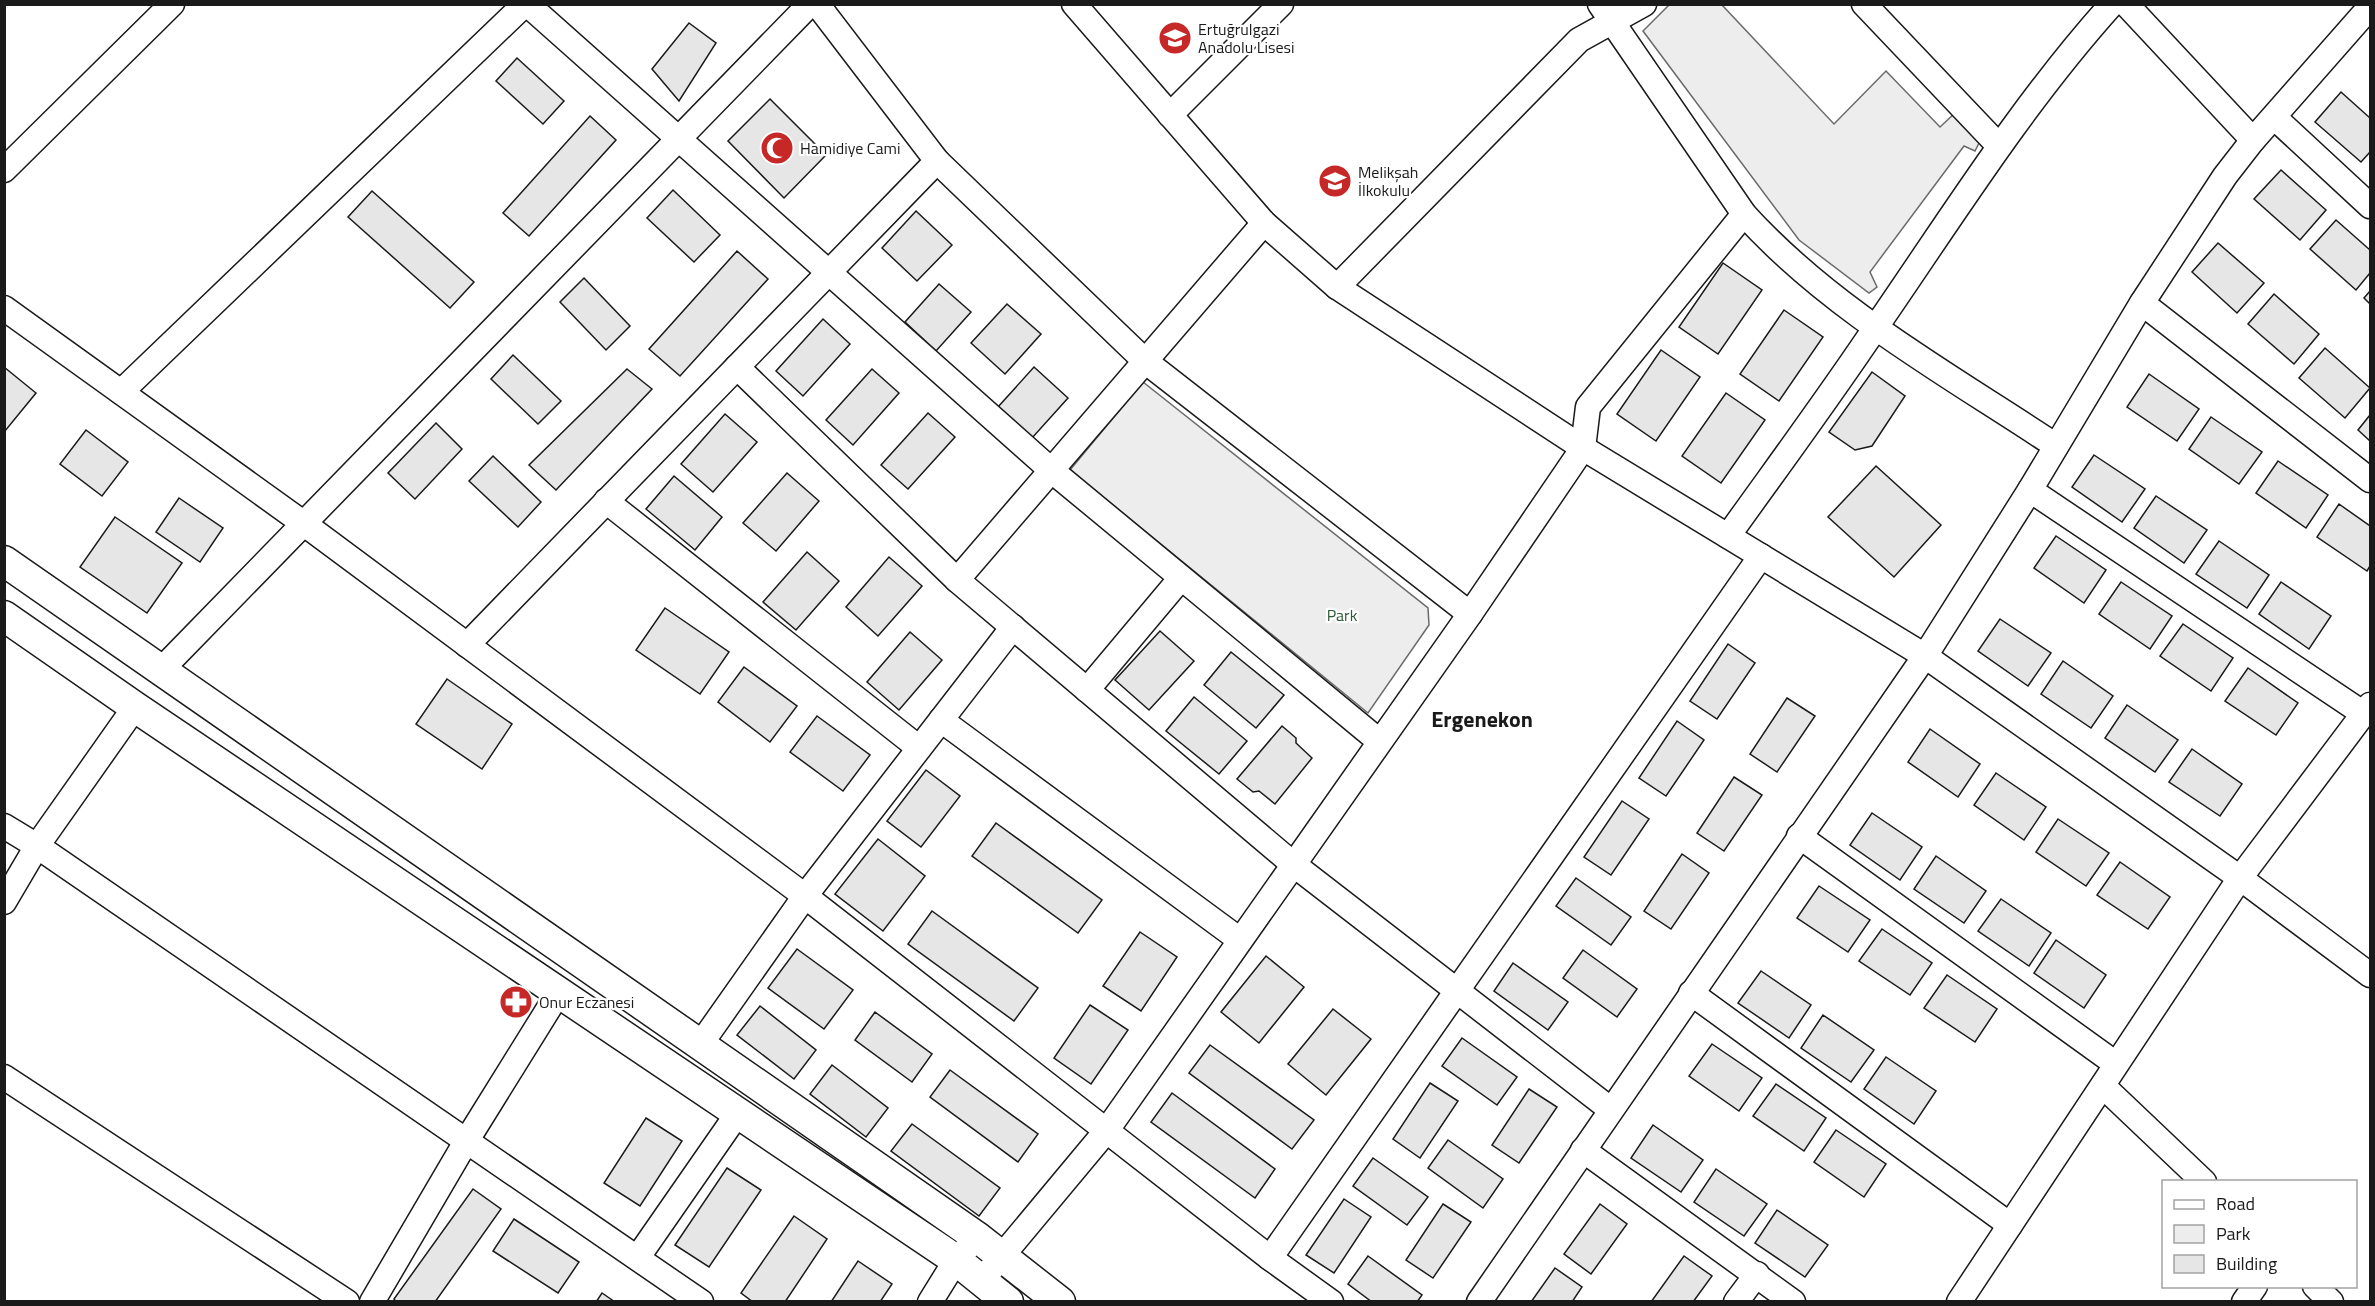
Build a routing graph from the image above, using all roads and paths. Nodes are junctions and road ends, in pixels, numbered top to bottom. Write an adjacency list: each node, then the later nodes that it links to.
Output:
1 (172, 4): 19 (street)
2 (526, 4): 15 (street); 30 (street)
3 (810, 4): 15 (street)
4 (817, 4): 18 (street)
5 (1074, 4): 13 (street)
6 (1281, 4): 13 (street)
7 (1644, 4): 12 (street)
8 (1864, 4): 17 (street)
9 (2112, 4): 17 (street)
10 (2126, 4): 16 (street)
11 (2370, 7): 14 (street)
12 (1606, 13): 21 (street); 24 (street)
13 (1170, 115): 22 (street)
14 (2274, 117): 16 (street); 20 (street)
15 (678, 138): 23 (street); 37 (street)
16 (2253, 141): 25 (street)
17 (1999, 146): 27 (street)
18 (937, 161): 23 (street); 28 (street)
19 (4, 170)
20 (2370, 206)
21 (1744, 214): 27 (street); 32 (street)
22 (1264, 223): 24 (street); 28 (street)
23 (829, 273): 29 (street); 33 (street)
24 (1337, 287): 32 (street)
25 (2142, 303): 31 (street); 34 (street)
26 (4, 308): 30 (street)
27 (1876, 327): 31 (street); 38 (street)
28 (1145, 361): 33 (street); 43 (street)
29 (737, 367): 36 (street); 42 (street)
30 (121, 392): 37 (street)
31 (2056, 446): 35 (street)
32 (1583, 448): 38 (street); 43 (street)
33 (1051, 470): 41 (street); 42 (street)
34 (2370, 480)
35 (2030, 490): 47 (street); 51 (street)
36 (606, 501): 46 (street); 54 (street)
37 (303, 523): 46 (street); 48 (street)
38 (1728, 536): 39 (street)
39 (1761, 556): 47 (street); 64 (street)
40 (4, 561): 48 (main road)
41 (1181, 578): 49 (street); 53 (street)
42 (957, 580): 45 (street)
43 (1470, 614): 53 (street)
44 (4, 616): 50 (main road)
45 (1013, 627): 49 (street); 52 (street)
46 (467, 645): 60 (street)
47 (1925, 656): 56 (street); 59 (street)
48 (161, 670): 67 (main road)
49 (1087, 690): 58 (street)
50 (135, 707): 57 (street); 65 (main road)
51 (2367, 710): 59 (street)
52 (941, 720): 54 (street); 62 (street)
53 (1379, 741): 58 (street)
54 (919, 748): 60 (street)
55 (4, 826): 57 (street)
56 (1800, 836): 66 (street); 68 (street)
57 (37, 846): 61 (street); 74 (street)
58 (1293, 864): 62 (street); 64 (street)
59 (2240, 878): 63 (street); 68 (street)
60 (805, 896): 67 (street); 73 (street)
61 (4, 902)
62 (1239, 940): 73 (street)
63 (2368, 969)
64 (1458, 991): 71 (street); 81 (street)
65 (559, 992): 72 (main road); 74 (street)
66 (1691, 993): 71 (street); 77 (street)
67 (700, 1045): 78 (main road)
68 (2116, 1064): 70 (street)
69 (4, 1077): 87 (street)
70 (2103, 1086): 76 (street); 77 (street)
71 (1610, 1109): 75 (street)
72 (738, 1113): 80 (street); 82 (main road)
73 (1107, 1130): 79 (street); 81 (street)
74 (467, 1140): 80 (street); 88 (street)
75 (1583, 1150): 83 (street); 94 (street)
76 (2202, 1180)
77 (2010, 1225): 97 (street)
78 (977, 1237): 79 (main road); 82 (street)
79 (1003, 1256): 84 (street); 92 (main road)
80 (638, 1257): 89 (street)
81 (1270, 1258): 93 (street)
82 (956, 1260): 84 (main road); 90 (street)
83 (1757, 1274): 95 (street); 96 (street)
84 (982, 1280): 91 (main road)
85 (2254, 1288): 98 (street)
86 (2316, 1288): 99 (street)
87 (347, 1302)
88 (372, 1302)
89 (701, 1302)
90 (930, 1302)
91 (1008, 1302)
92 (1060, 1302)
93 (1331, 1302)
94 (1479, 1302)
95 (1736, 1302)
96 (1793, 1302)
97 (1959, 1302)
98 (2244, 1302)
99 (2331, 1302)

